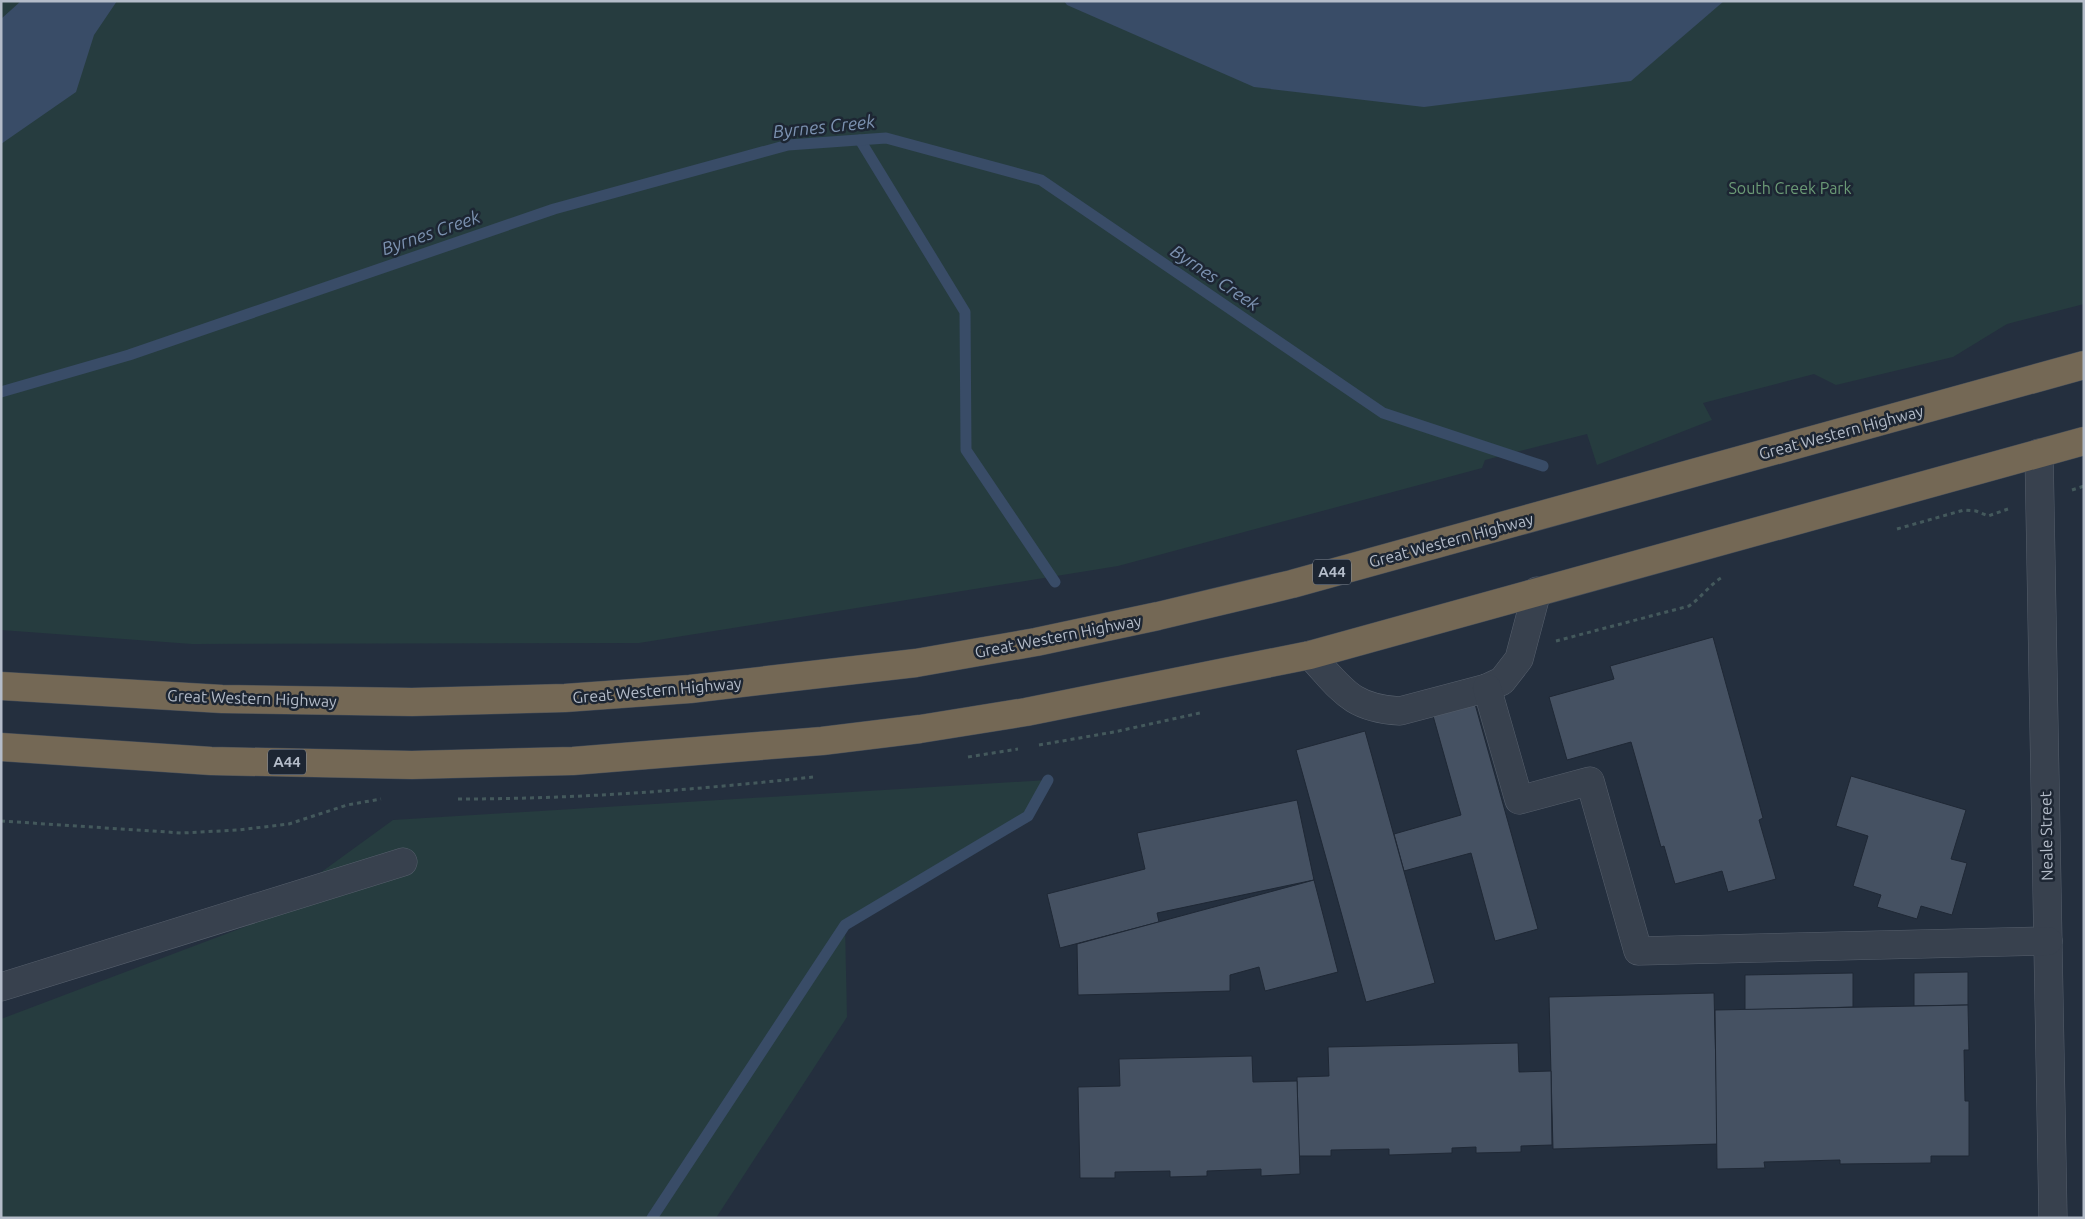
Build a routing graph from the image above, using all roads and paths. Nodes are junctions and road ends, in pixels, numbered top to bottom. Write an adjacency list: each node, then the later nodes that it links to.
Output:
1 (2084, 365): 12 (highway, Great Western Highway / A44)
2 (2084, 441): 3 (highway, A44)
3 (2039, 454): 9 (highway, A44); 16 (street, Neale Street)
4 (2084, 486): 5 (path)
5 (2077, 488)
6 (1998, 513): 7 (path)
7 (1895, 530)
8 (1726, 575): 10 (path)
9 (1537, 591): 11 (highway, A44); 13 (street)
10 (1552, 642)
11 (1310, 655): 13 (street); 14 (highway, A44)
12 (1, 686)
13 (1487, 688): 16 (street)
14 (2, 751)
15 (403, 862): 17 (street)
16 (2048, 941): 18 (street, Neale Street)
17 (1, 987)
18 (2054, 1218)

